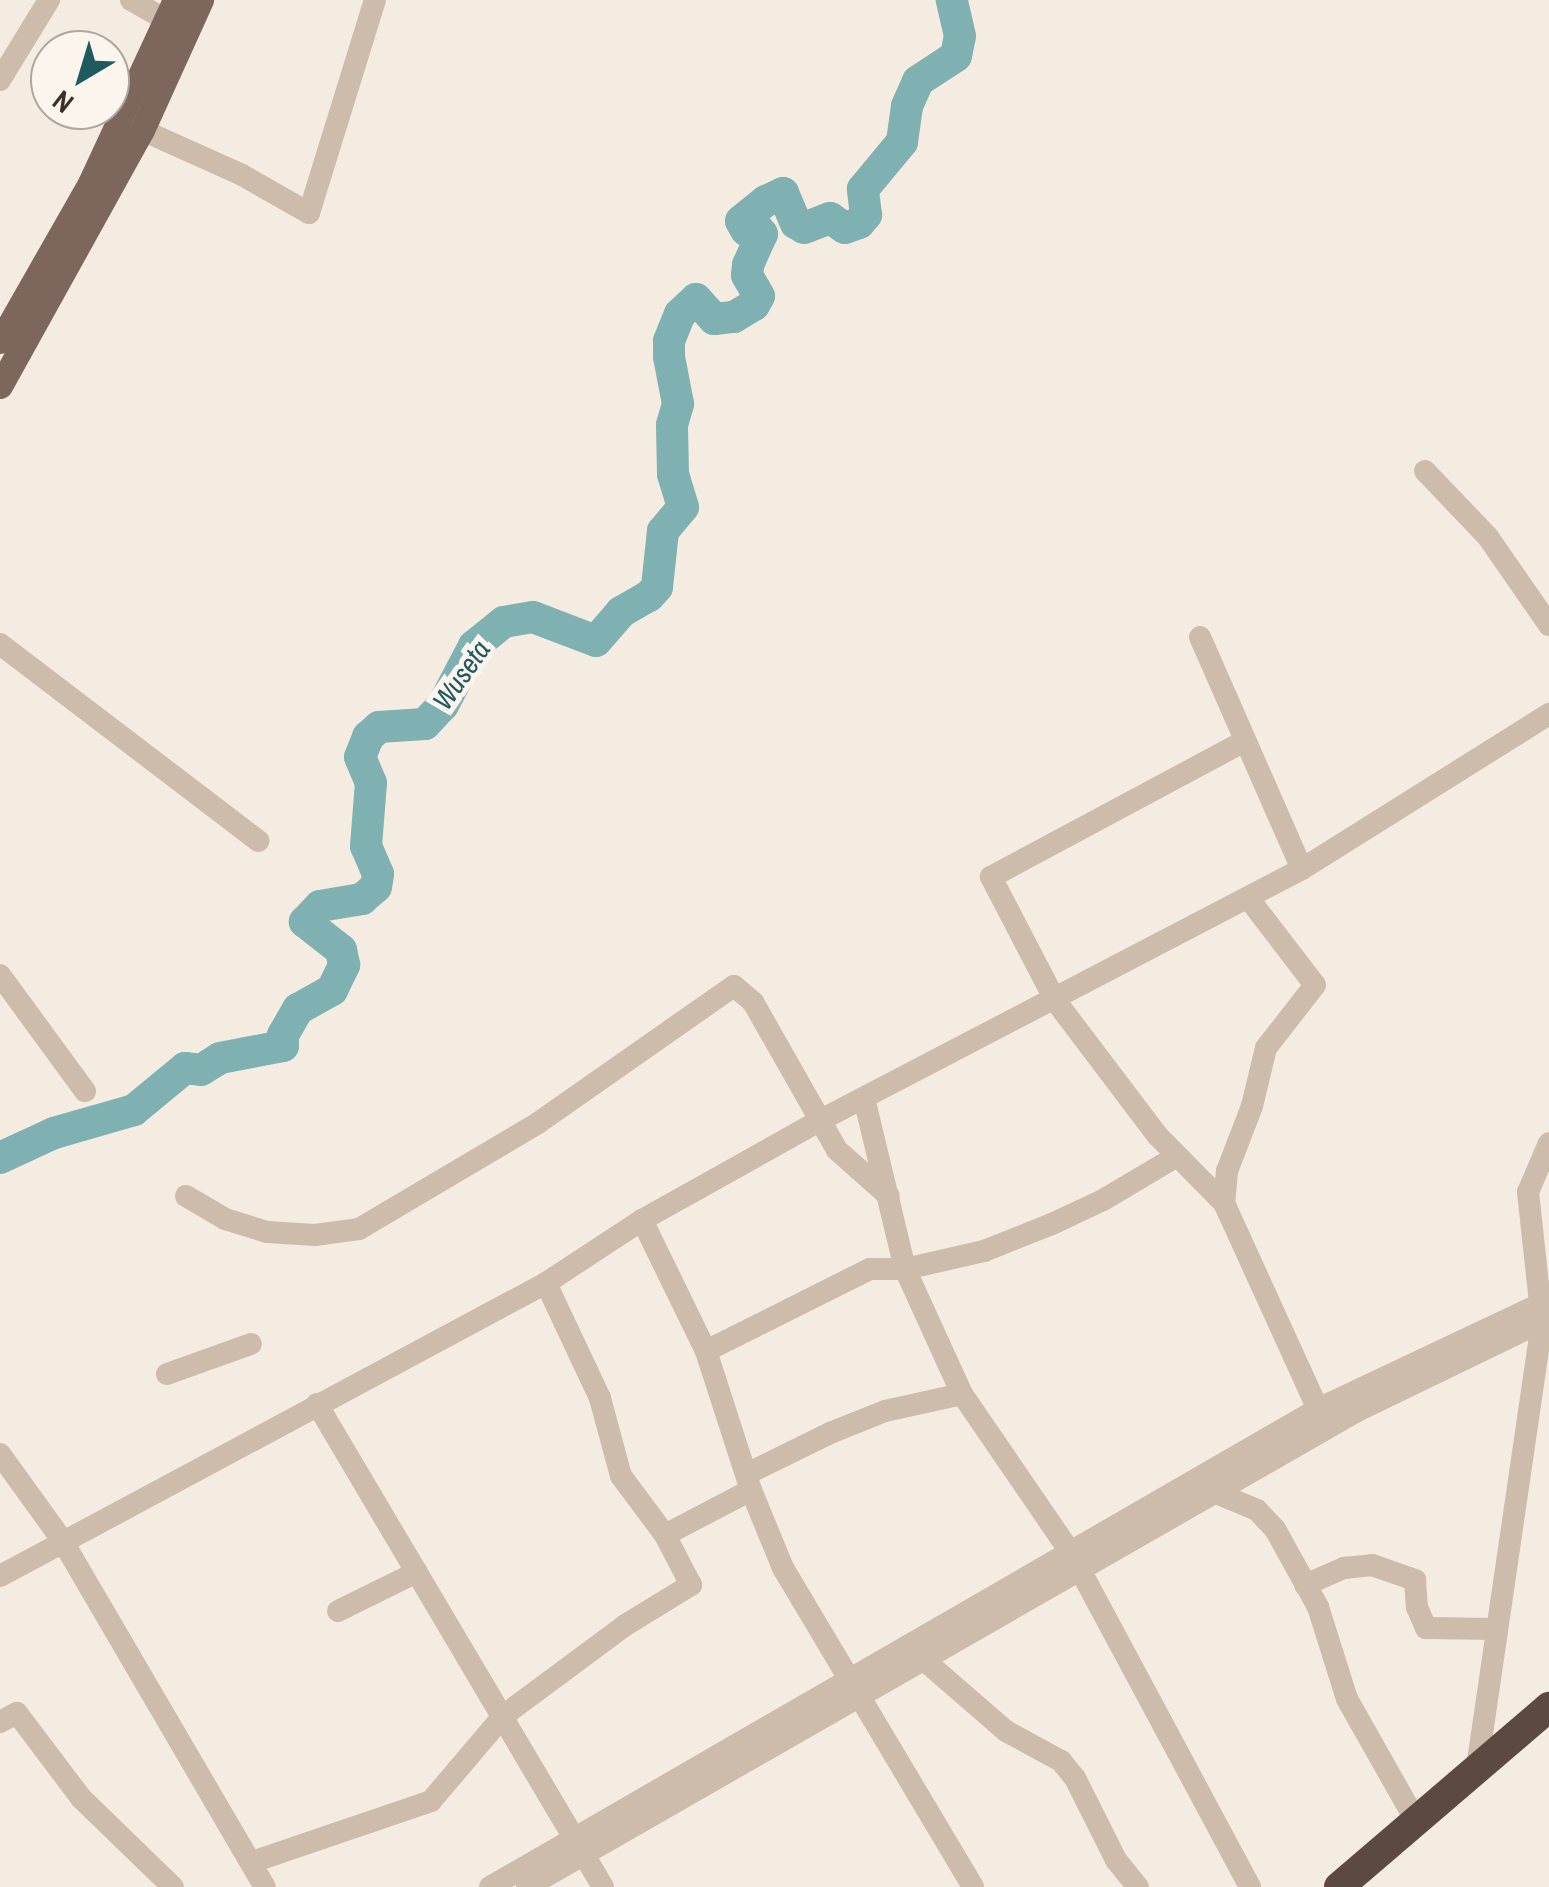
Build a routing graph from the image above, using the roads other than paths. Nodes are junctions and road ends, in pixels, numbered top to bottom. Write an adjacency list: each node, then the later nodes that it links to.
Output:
1 (49, 0): 6 (street)
2 (131, 0): 5 (street)
3 (202, 0): 7 (main road)
4 (375, 0): 7 (street)
5 (171, 10): 8 (main road)
6 (0, 80)
7 (142, 130): 8 (main road)
8 (42, 288): 9 (main road); 10 (main road)
9 (0, 340)
10 (0, 386)
11 (1426, 471): 12 (street)
12 (1549, 625)
13 (1200, 637): 16 (street)
14 (0, 646): 17 (street)
15 (1549, 714): 18 (street)
16 (1245, 741): 18 (street); 21 (street)
17 (259, 841)
18 (1302, 869): 19 (street)
19 (1249, 899): 21 (street); 29 (street)
20 (0, 975): 22 (street)
21 (1055, 1000): 23 (street); 26 (street)
22 (85, 1091)
23 (864, 1098): 24 (street); 28 (street)
24 (817, 1122): 27 (street); 28 (street); 30 (street)
25 (1549, 1143): 33 (street)
26 (1177, 1156): 29 (street); 31 (street)
27 (186, 1196)
28 (889, 1196): 31 (street)
29 (1224, 1203): 39 (street)
30 (642, 1220): 32 (street); 35 (street)
31 (906, 1268): 35 (street); 37 (street)
32 (546, 1283): 38 (street); 43 (street)
33 (1545, 1311): 39 (street); 42 (street); 50 (street)
34 (251, 1344): 36 (street)
35 (706, 1351): 41 (street)
36 (167, 1374)
37 (962, 1394): 41 (street); 45 (street)
38 (317, 1404): 44 (street); 46 (street)
39 (1318, 1409): 45 (street)
40 (0, 1454): 44 (street)
41 (749, 1482): 43 (street); 52 (street)
42 (1214, 1492): 45 (street); 48 (street)
43 (664, 1535): 54 (street)
44 (62, 1540): 47 (street); 60 (street)
45 (1076, 1562): 51 (street); 52 (street); 67 (street)
46 (417, 1572): 49 (street); 54 (street)
47 (0, 1576)
48 (1305, 1585): 50 (street); 58 (street)
49 (338, 1611)
50 (1496, 1629): 57 (street)
51 (924, 1660): 52 (street); 66 (street)
52 (855, 1687): 59 (street); 65 (street)
53 (1549, 1706): 57 (highway)
54 (503, 1716): 59 (street); 60 (street)
55 (0, 1722): 61 (street)
56 (1549, 1730): 69 (highway)
57 (1477, 1768): 58 (highway)
58 (1416, 1821): 68 (highway)
59 (581, 1846): 62 (street); 63 (street); 64 (street)
60 (256, 1879)
61 (172, 1887)
62 (490, 1887)
63 (528, 1887)
64 (603, 1887)
65 (973, 1887)
66 (1138, 1887)
67 (1250, 1887)
68 (1339, 1887)
69 (1370, 1887)

